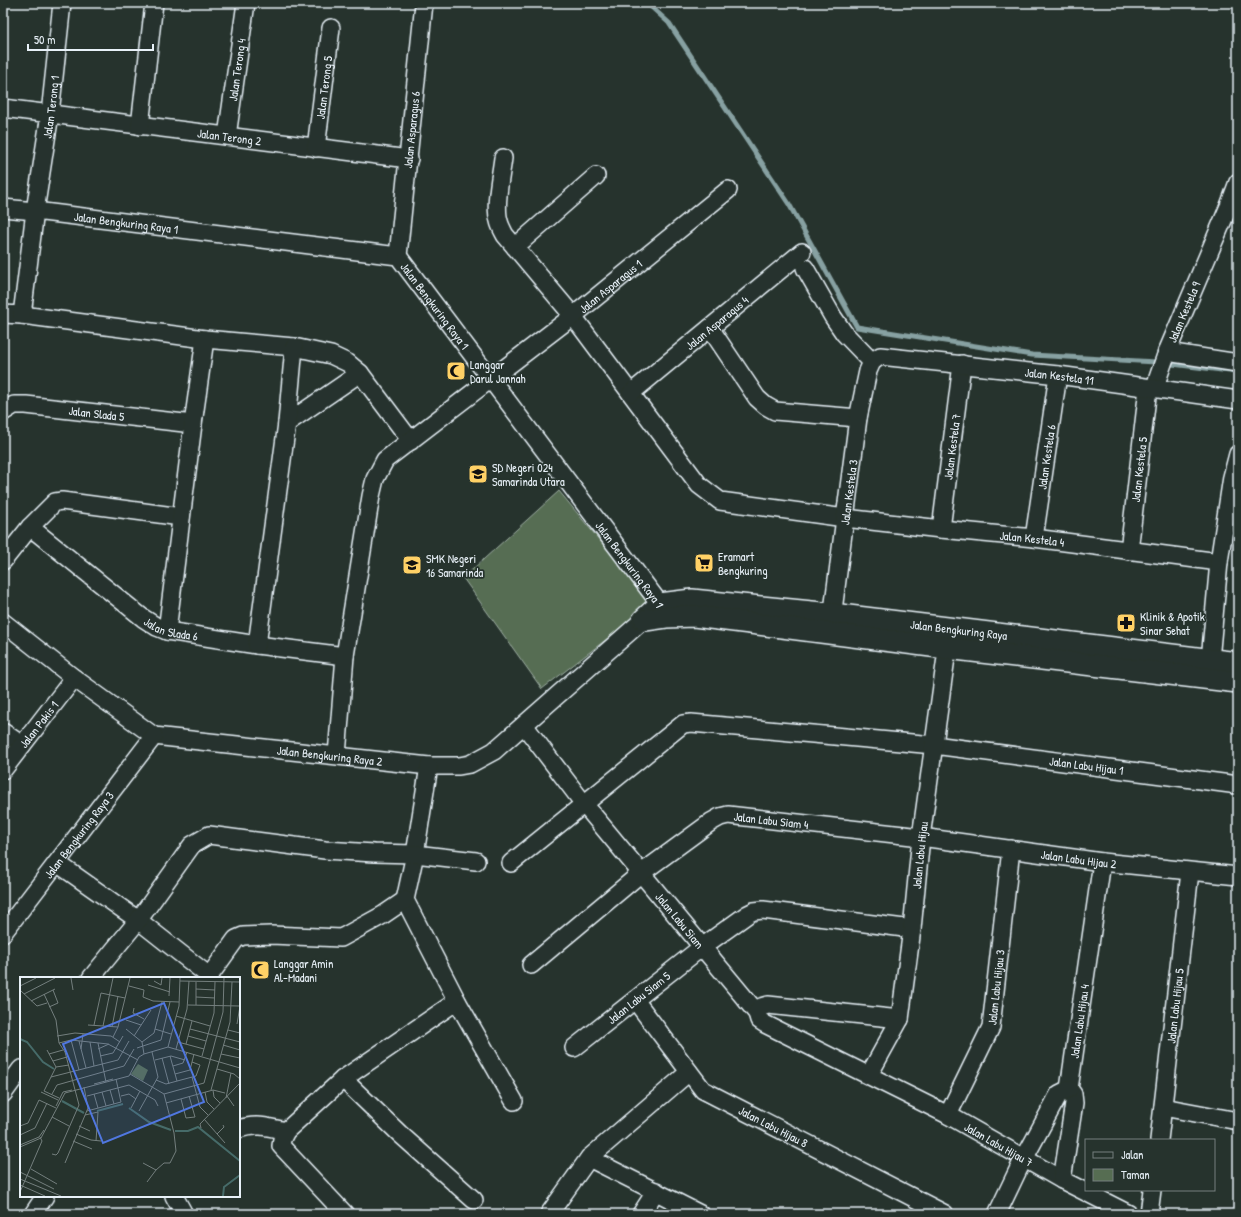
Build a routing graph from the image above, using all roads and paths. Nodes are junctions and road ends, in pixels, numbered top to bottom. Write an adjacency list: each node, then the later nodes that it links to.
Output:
1 (62, 3): 7 (street, Jalan Terong 1)
2 (154, 3): 8 (street)
3 (246, 3): 9 (street, Jalan Terong 4)
4 (424, 3): 12 (street, Jalan Asparagus 6)
5 (331, 28): 10 (street, Jalan Terong 5)
6 (3, 108): 7 (street, Jalan Terong 2)
7 (50, 114): 8 (street, Jalan Terong 2); 18 (street, Jalan Terong 1)
8 (140, 126): 9 (street, Jalan Terong 2)
9 (228, 136): 10 (street, Jalan Terong 2)
10 (316, 148): 12 (street, Jalan Terong 2)
11 (503, 158): 19 (street, Jalan Kestela 4)
12 (409, 159): 20 (street, Jalan Asparagus 6)
13 (596, 176): 19 (street)
14 (1238, 182): 17 (street, Jalan Kestela 9)
15 (728, 190): 23 (street, Jalan Asparagus 1)
16 (3, 208): 18 (street, Jalan Bengkuring Raya 1)
17 (1234, 209): 27 (street, Jalan Kestela 9)
18 (35, 211): 20 (street, Jalan Bengkuring Raya 1); 22 (street, Jalan Terong 1)
19 (515, 247): 23 (street, Jalan Kestela 4)
20 (398, 256): 33 (street, Jalan Bengkuring Raya 1)
21 (3, 314): 22 (street)
22 (22, 315): 25 (street)
23 (573, 316): 33 (street, Jalan Asparagus 1); 35 (street, Jalan Kestela 4)
24 (710, 328): 28 (street, Jalan Asparagus 4); 35 (street, Jalan Asparagus 4); 38 (street)
25 (205, 339): 26 (street); 40 (street)
26 (294, 347): 31 (street); 39 (street)
27 (1166, 356): 29 (street, Jalan Kestela 9); 34 (street, Jalan Kestela 5)
28 (876, 359): 30 (street, Jalan Kestela 11); 38 (street, Jalan Kestela 3)
29 (1238, 363)
30 (962, 364): 32 (street, Jalan Kestela 11); 46 (street, Jalan Kestela 7)
31 (360, 373): 39 (street); 41 (street)
32 (1058, 375): 34 (street, Jalan Kestela 11); 47 (street, Jalan Kestela 6)
33 (490, 380): 41 (street, Jalan Asparagus 1); 51 (street, Jalan Bengkuring Raya 1)
34 (1153, 387): 36 (street, Jalan Kestela 11); 48 (street, Jalan Kestela 5)
35 (631, 393): 44 (street, Jalan Kestela 4)
36 (1238, 400)
37 (3, 412): 40 (street, Jalan Slada 5)
38 (858, 418): 44 (street, Jalan Kestela 3)
39 (287, 423): 57 (street)
40 (193, 424): 43 (street)
41 (411, 441): 58 (street, Jalan Asparagus 1)
42 (1238, 454): 50 (street)
43 (181, 517): 45 (street); 55 (street)
44 (845, 518): 46 (street, Jalan Kestela 4); 54 (street, Jalan Kestela 3)
45 (30, 527): 49 (street); 55 (street, Jalan Slada 6)
46 (941, 529): 47 (street, Jalan Kestela 4)
47 (1034, 538): 48 (street, Jalan Kestela 4)
48 (1129, 551): 50 (street, Jalan Kestela 4)
49 (3, 560)
50 (1219, 562): 60 (street)
51 (672, 609): 52 (street, Jalan Bengkuring Raya 2); 54 (street, Jalan Bengkuring Raya)
52 (643, 620): 63 (street, Jalan Bengkuring Raya 2)
53 (3, 622): 61 (street)
54 (831, 624): 56 (street, Jalan Bengkuring Raya)
55 (167, 631): 57 (street, Jalan Slada 6)
56 (949, 638): 60 (street, Jalan Bengkuring Raya); 67 (street, Jalan Labu Hijau)
57 (257, 645): 58 (street, Jalan Slada 6)
58 (345, 656): 68 (street, Jalan Asparagus 1)
59 (1238, 663): 60 (street, Jalan Bengkuring Raya)
60 (1209, 669): 62 (street, Jalan Bengkuring Raya)
61 (74, 678): 65 (street); 66 (street, Jalan Pakis 1)
62 (1238, 682)
63 (524, 725): 69 (street, Jalan Bengkuring Raya 2); 72 (street, Jalan Labu Siam)
64 (3, 732): 66 (street)
65 (154, 736): 68 (street, Jalan Bengkuring Raya 2); 78 (street, Jalan Bengkuring Raya 3)
66 (22, 744): 70 (street, Jalan Pakis 1)
67 (934, 745): 71 (street, Jalan Labu Hijau 1); 72 (street, Jalan Labu Hijau 1); 73 (street, Jalan Labu Hijau)
68 (337, 755): 69 (street, Jalan Bengkuring Raya 2)
69 (429, 766): 75 (street)
70 (3, 770)
71 (1238, 785)
72 (584, 804): 79 (street, Jalan Labu Hijau 1); 81 (street, Jalan Labu Siam)
73 (921, 837): 74 (street, Jalan Labu Hijau 2); 81 (street, Jalan Labu Siam 4); 85 (street, Jalan Labu Hijau)
74 (1011, 849): 77 (street, Jalan Labu Hijau 2); 104 (street, Jalan Labu Hijau 3)
75 (415, 854): 76 (street); 83 (street); 84 (street)
76 (476, 861)
77 (1102, 862): 80 (street, Jalan Labu Hijau 2); 100 (street, Jalan Labu Hijau 4)
78 (57, 863): 84 (street); 86 (street, Jalan Bengkuring Raya 3)
79 (511, 863)
80 (1190, 872): 82 (street, Jalan Labu Hijau 2); 103 (street, Jalan Labu Hijau 5)
81 (640, 874): 87 (street, Jalan Labu Siam); 88 (street, Jalan Labu Siam 4)
82 (1238, 876)
83 (405, 900): 90 (street); 92 (street)
84 (138, 920): 89 (street); 90 (street)
85 (912, 929): 87 (street, Jalan Labu Siam 5); 94 (street, Jalan Labu Hijau)
86 (3, 933)
87 (702, 947): 91 (street, Jalan Labu Siam 5); 93 (street, Jalan Labu Siam)
88 (531, 965)
89 (92, 977)
90 (208, 977)
91 (635, 1000): 95 (street, Jalan Labu Siam 5); 97 (street, Jalan Labu Hijau 8)
92 (457, 1001): 99 (street); 102 (street)
93 (757, 1013): 94 (street); 98 (street, Jalan Labu Siam)
94 (900, 1018): 98 (street, Jalan Labu Hijau)
95 (574, 1048)
96 (20, 1070): 101 (street)
97 (689, 1072): 109 (street); 121 (street, Jalan Labu Hijau 8)
98 (869, 1075): 104 (street, Jalan Labu Hijau 7)
99 (343, 1079): 107 (street); 115 (street)
100 (1069, 1089): 110 (street); 111 (street, Jalan Labu Hijau 4)
101 (3, 1094)
102 (514, 1101)
103 (1163, 1107): 105 (street); 108 (street, Jalan Labu Hijau 5)
104 (948, 1115): 110 (street, Jalan Labu Hijau 7)
105 (1238, 1121)
106 (240, 1128): 107 (street)
107 (286, 1131): 117 (street)
108 (1159, 1139)
109 (589, 1158): 112 (street); 118 (street)
110 (1025, 1159): 111 (street, Jalan Labu Hijau 7); 122 (street)
111 (1062, 1180): 123 (street, Jalan Labu Hijau 7)
112 (656, 1191): 119 (street); 120 (street)
113 (1152, 1191): 124 (street)
114 (44, 1197): 116 (street)
115 (474, 1200)
116 (33, 1214)
117 (345, 1214)
118 (549, 1214)
119 (641, 1214)
120 (700, 1214)
121 (944, 1214)
122 (997, 1214)
123 (1129, 1214)
124 (1149, 1214)

